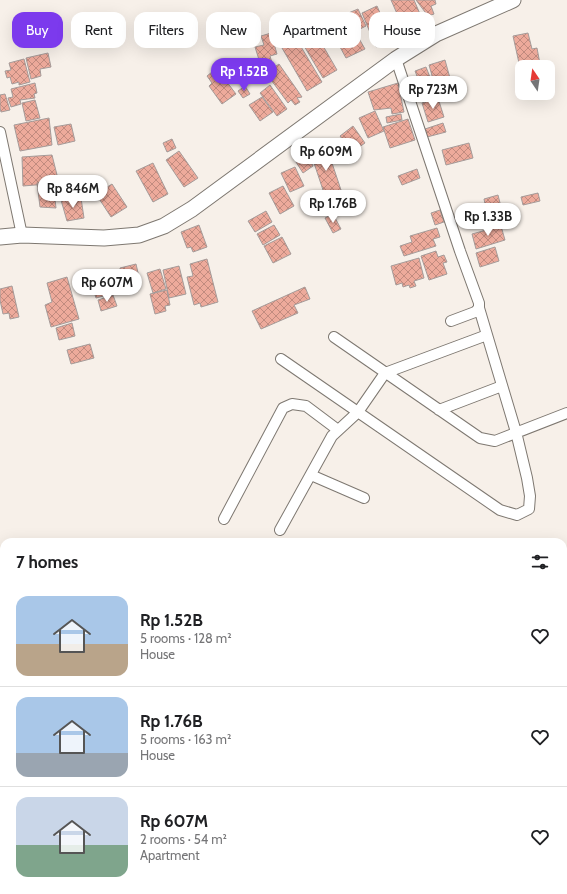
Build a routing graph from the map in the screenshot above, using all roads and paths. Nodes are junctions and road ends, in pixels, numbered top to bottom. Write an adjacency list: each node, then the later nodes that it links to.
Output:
1 (513, 0): 2 (street)
2 (396, 59): 4 (street); 6 (street)
3 (0, 132): 4 (street)
4 (22, 235): 5 (street)
5 (0, 237)
6 (479, 308): 7 (street); 8 (street)
7 (451, 321)
8 (487, 335): 11 (street); 12 (street)
9 (334, 337): 11 (street)
10 (281, 359): 14 (street)
11 (385, 373): 13 (street); 14 (street)
12 (502, 386): 13 (street); 17 (street)
13 (439, 410): 17 (street)
14 (358, 412): 16 (street); 17 (street)
15 (567, 413): 17 (street)
16 (338, 430): 18 (street); 20 (street)
17 (516, 432)
18 (311, 475): 19 (street); 21 (street)
19 (364, 498)
20 (224, 519)
21 (280, 530)

